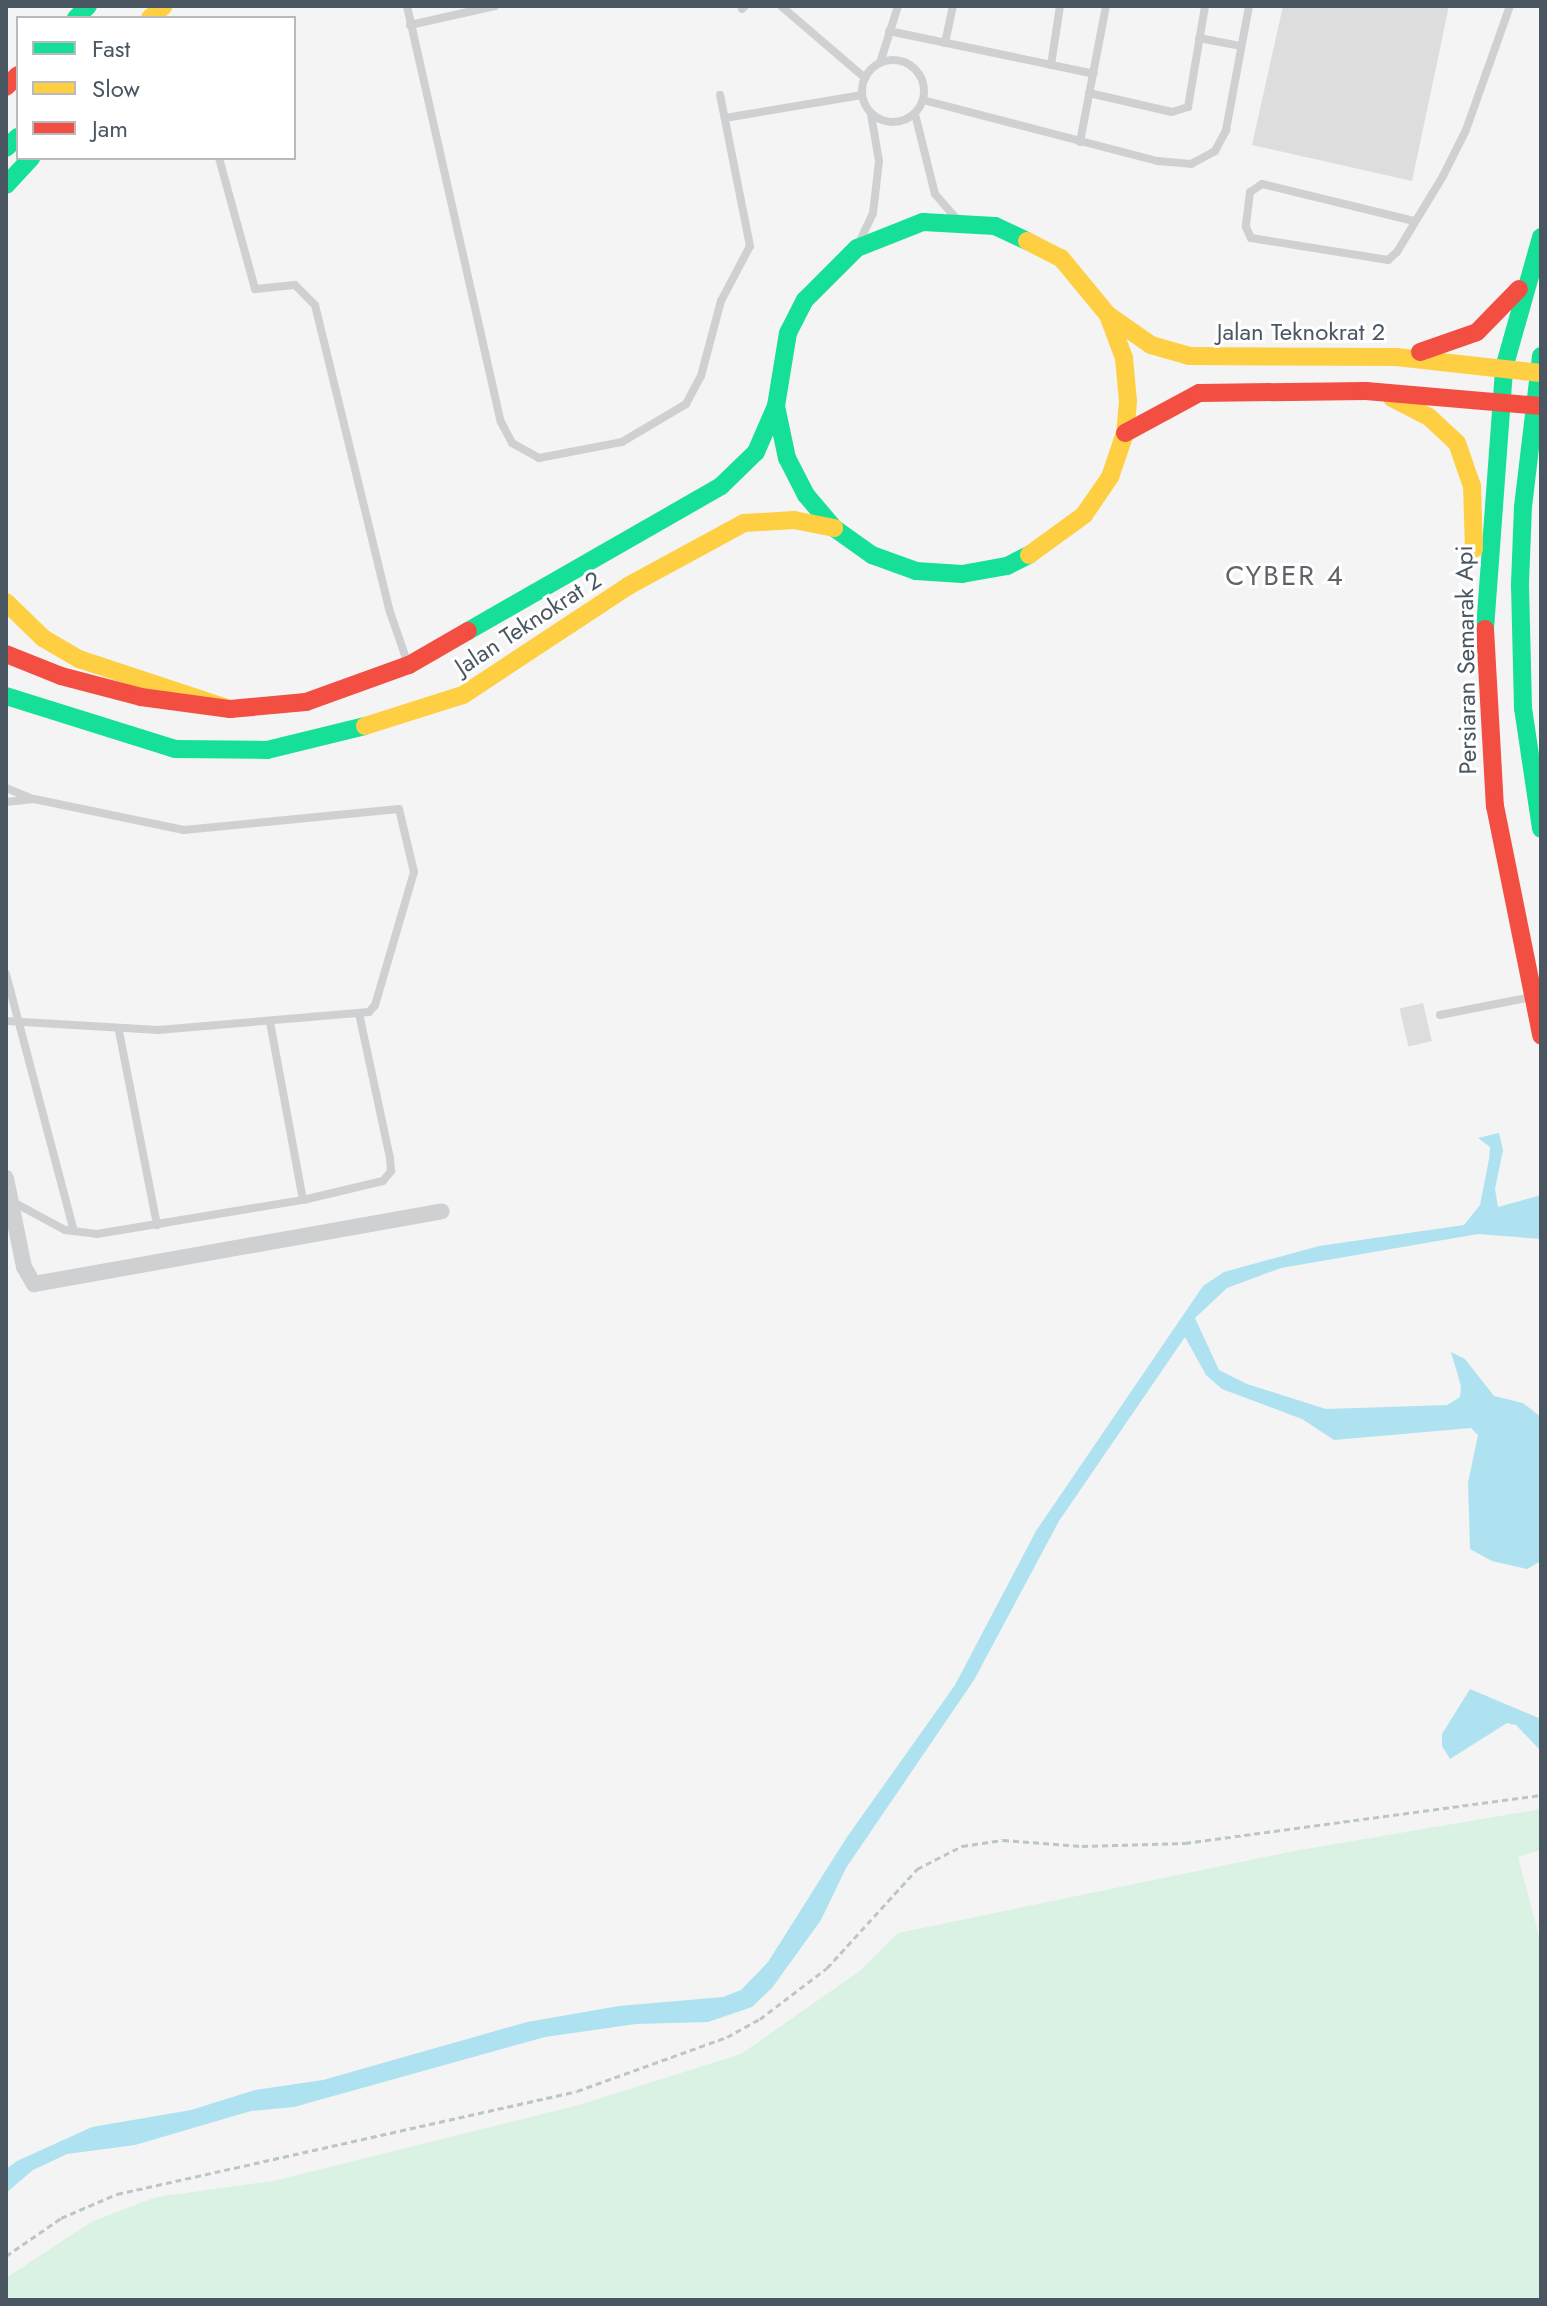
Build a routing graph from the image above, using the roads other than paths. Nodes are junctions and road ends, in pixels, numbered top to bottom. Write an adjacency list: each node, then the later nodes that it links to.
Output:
1 (407, 6): 11 (lane)
2 (495, 6): 11 (lane)
3 (781, 6): 19 (lane)
4 (953, 6): 14 (lane)
5 (1060, 6): 17 (lane)
6 (1106, 6): 18 (lane)
7 (1205, 6): 13 (lane)
8 (1249, 6): 15 (lane)
9 (1510, 6): 32 (lane)
10 (897, 7): 12 (lane)
11 (410, 25): 26 (lane)
12 (889, 31): 14 (lane); 16 (lane)
13 (1199, 38): 15 (lane); 20 (lane)
14 (945, 43): 17 (lane)
15 (1241, 46): 27 (lane)
16 (880, 63): 19 (lane); 23 (lane)
17 (1051, 65): 18 (lane)
18 (1094, 74): 20 (lane)
19 (865, 78): 22 (lane)
20 (1089, 93): 27 (lane)
21 (720, 95): 26 (lane)
22 (862, 95): 24 (lane); 26 (lane)
23 (923, 100): 25 (lane); 27 (lane)
24 (871, 114): 25 (lane); 34 (lane)
25 (915, 114): 31 (lane)
26 (725, 118)
27 (1080, 142)
28 (29, 160): 30 (main road)
29 (220, 160): 51 (lane)
30 (6, 185)
31 (958, 220): 34 (main road); 36 (main road)
32 (1414, 221): 32 (lane)
33 (1541, 237): 35 (main road, Persiaran Semarak Api)
34 (857, 248): 42 (main road)
35 (1527, 279): 37 (main road); 39 (main road, Persiaran Semarak Api)
36 (1108, 315): 37 (main road, Jalan Teknokrat 2); 44 (main road)
37 (1387, 356): 39 (main road, Jalan Teknokrat 2)
38 (1540, 367): 39 (main road, Jalan Teknokrat 2); 43 (main road)
39 (1504, 368): 41 (main road, Persiaran Semarak Api)
40 (1380, 392): 41 (main road); 44 (main road); 49 (main road)
41 (1499, 404): 43 (main road); 49 (main road, Persiaran Semarak Api)
42 (776, 406): 47 (main road); 51 (main road, Jalan Teknokrat 2)
43 (1537, 406): 46 (main road)
44 (1125, 433): 47 (main road)
45 (1541, 467): 46 (main road)
46 (1523, 502): 57 (main road)
47 (834, 528): 52 (main road, Jalan Teknokrat 2)
48 (6, 602): 53 (main road)
49 (1485, 618): 59 (main road, Persiaran Semarak Api)
50 (6, 654): 53 (main road, Jalan Teknokrat 2)
51 (409, 665): 53 (main road, Jalan Teknokrat 2)
52 (6, 696)
53 (230, 709)
54 (6, 788): 55 (lane)
55 (34, 799): 56 (lane); 60 (lane)
56 (6, 802)
57 (1541, 829)
58 (6, 974): 62 (lane)
59 (1533, 996): 61 (lane); 65 (main road, Persiaran Semarak Api)
60 (359, 1014): 63 (lane); 68 (lane)
61 (1440, 1015)
62 (11, 1021): 64 (lane); 71 (lane)
63 (270, 1022): 64 (lane); 68 (lane)
64 (119, 1031): 70 (lane)
65 (1541, 1035)
66 (6, 1178): 67 (street)
67 (11, 1200): 69 (street); 71 (lane)
68 (303, 1200): 70 (lane)
69 (442, 1211)
70 (157, 1225): 71 (lane)
71 (74, 1231)

